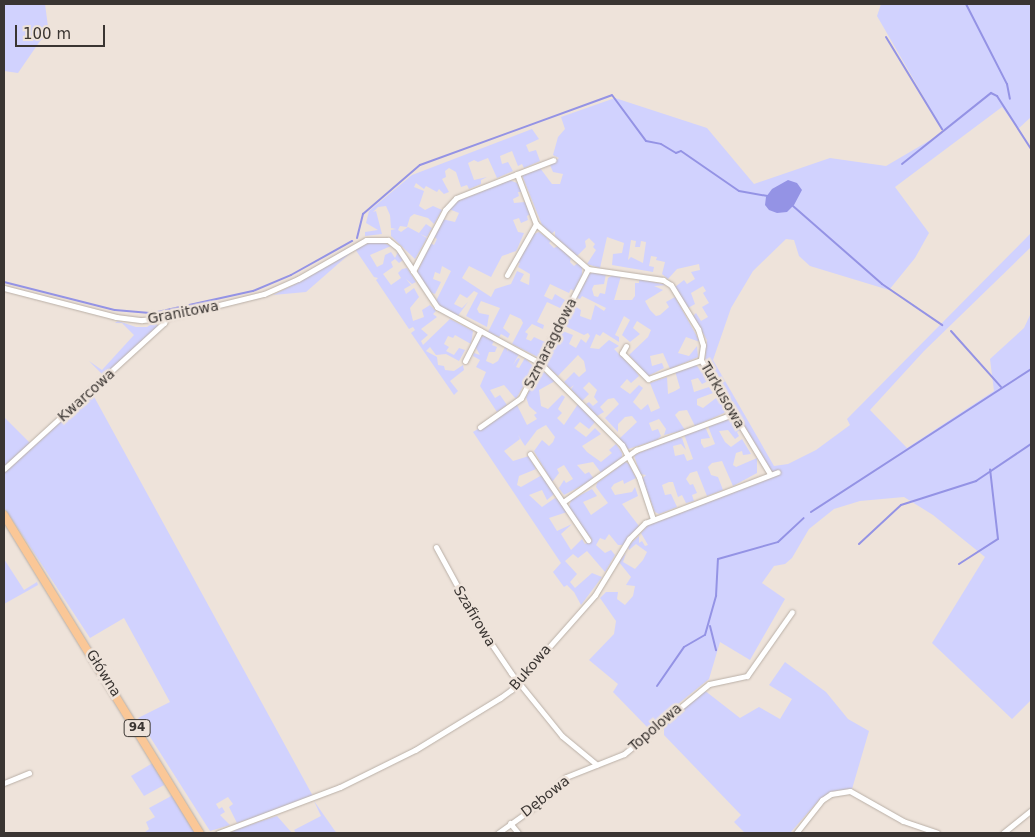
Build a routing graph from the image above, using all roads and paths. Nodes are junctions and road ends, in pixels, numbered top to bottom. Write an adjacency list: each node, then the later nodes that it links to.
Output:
1 (553, 160): 2 (street)
2 (517, 174): 3 (street); 5 (street)
3 (536, 224): 4 (street); 6 (street)
4 (588, 269): 11 (street, Turkusowa); 13 (street, Szmaragdowa)
5 (413, 271): 8 (street, Granitowa); 9 (street)
6 (507, 275)
7 (4, 288): 8 (street, Granitowa)
8 (166, 318): 18 (street, Kwarcowa)
9 (480, 331): 12 (street); 13 (street)
10 (626, 346): 11 (street)
11 (701, 360): 14 (street, Turkusowa)
12 (465, 361)
13 (540, 363): 15 (street, Szmaragdowa); 17 (street)
14 (733, 414): 17 (street); 20 (street, Turkusowa)
15 (480, 427)
16 (530, 454): 21 (street)
17 (628, 456): 21 (street); 23 (street)
18 (4, 469)
19 (778, 472): 20 (street, Bukowa)
20 (770, 474): 23 (street, Bukowa)
21 (563, 502): 24 (street)
22 (4, 515): 35 (main road, Główna / 94)
23 (653, 519): 27 (street, Bukowa)
24 (588, 540)
25 (436, 547): 27 (street, Szafirowa)
26 (792, 612): 30 (street, Topolowa)
27 (518, 681): 28 (street, Bukowa); 29 (street)
28 (511, 690): 29 (street); 36 (street, Bukowa)
29 (531, 699): 30 (street)
30 (597, 764): 34 (street, Dębowa)
31 (29, 773): 32 (street)
32 (4, 783)
33 (1031, 810): 41 (street)
34 (510, 823): 37 (street, Dębowa); 38 (street)
35 (200, 833)
36 (218, 833)
37 (498, 833)
38 (518, 833)
39 (796, 833): 40 (street)
40 (937, 833)
41 (1003, 833)

